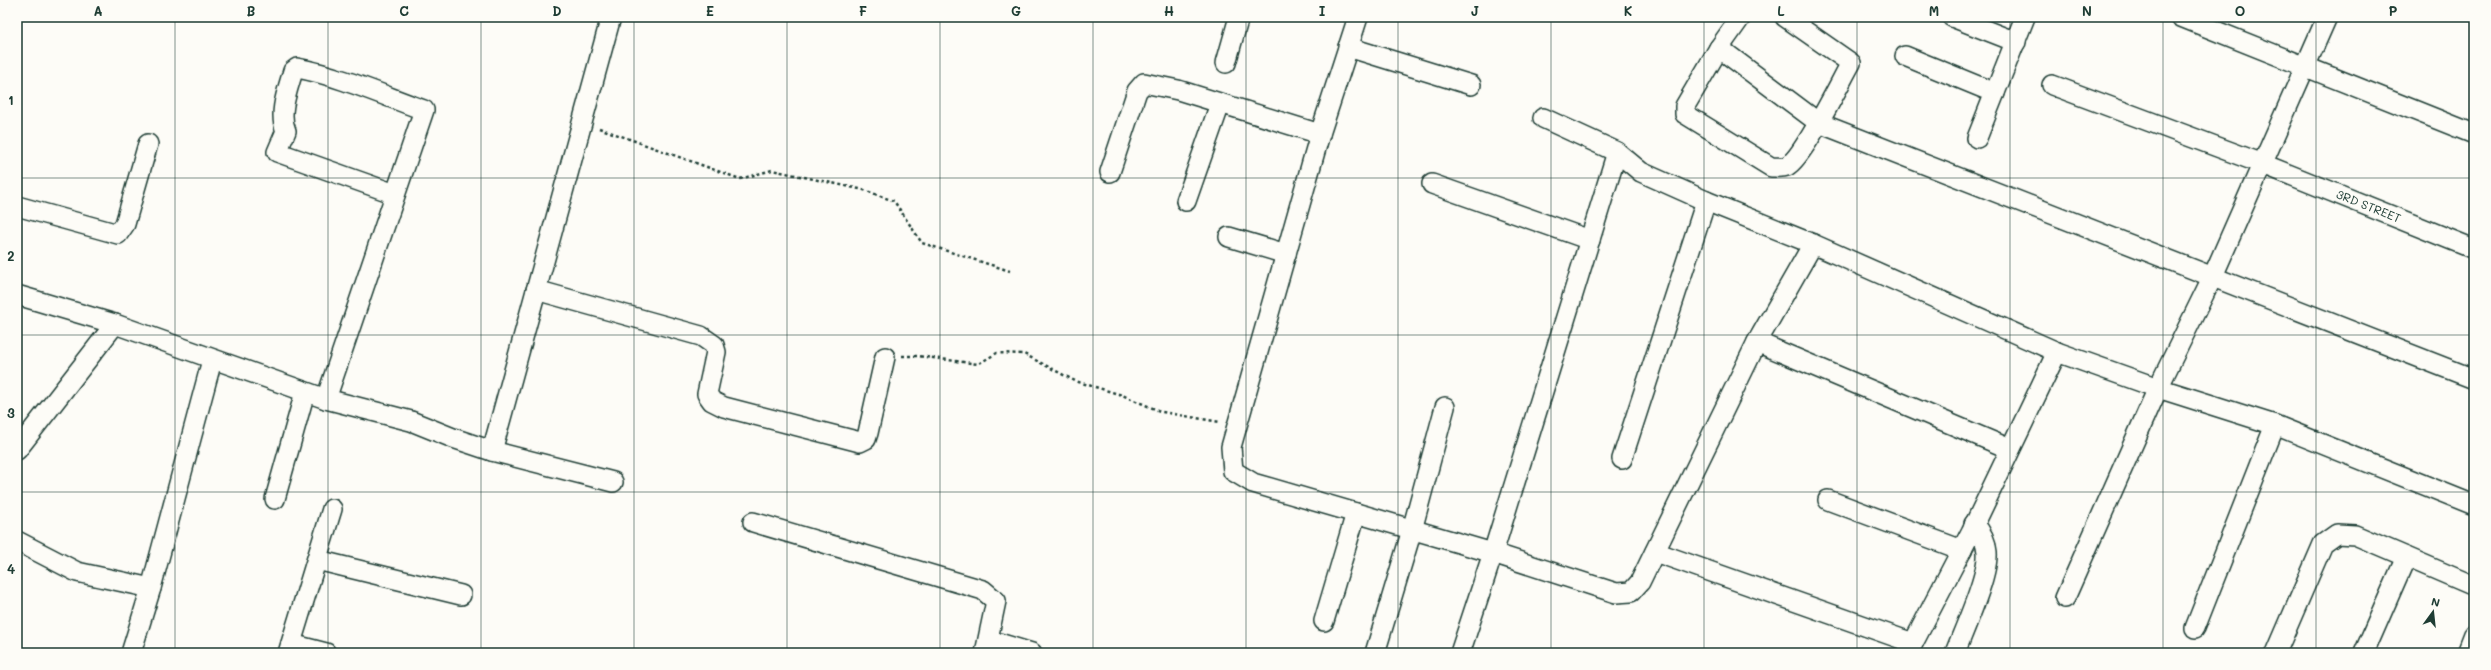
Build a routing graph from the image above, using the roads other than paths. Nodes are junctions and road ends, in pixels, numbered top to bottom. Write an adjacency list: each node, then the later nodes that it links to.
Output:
1 (611, 17): 40 (street)
2 (1239, 17): 14 (street)
3 (1358, 17): 11 (street)
4 (1741, 17): 12 (street)
5 (1785, 17): 21 (street)
6 (1952, 17): 10 (street)
7 (2024, 17): 10 (street)
8 (2181, 17): 15 (street)
9 (2327, 17): 15 (street)
10 (2016, 42): 18 (street)
11 (1348, 47): 16 (street); 22 (street)
12 (1719, 48): 21 (street); 21 (street)
13 (1905, 56): 18 (street)
14 (1226, 63)
15 (2305, 67): 23 (street); 27 (street)
16 (1471, 85)
17 (2052, 85): 27 (street, 3RD STREET)
18 (1995, 93): 24 (street)
19 (1220, 104): 22 (street); 28 (street); 32 (street)
20 (1543, 118): 26 (street)
21 (1819, 123): 39 (street)
22 (1320, 134): 38 (street)
23 (2474, 134)
24 (1977, 138)
25 (148, 144): 33 (street)
26 (1617, 152): 31 (street); 35 (street)
27 (2262, 164): 37 (street, 3RD STREET); 39 (street)
28 (1110, 172)
29 (1432, 184): 35 (street)
30 (395, 194): 30 (street); 50 (street)
31 (1706, 200): 36 (street); 56 (street)
32 (1186, 201)
33 (17, 206)
34 (1229, 237): 38 (street)
35 (1590, 240): 69 (street)
36 (1813, 244): 43 (street); 44 (street)
37 (2474, 249)
38 (1286, 254): 62 (street)
39 (2213, 276): 47 (street); 48 (street)
40 (536, 290): 45 (street); 55 (street)
41 (17, 295): 42 (street)
42 (115, 324): 46 (street); 54 (street)
43 (1757, 342): 53 (street); 68 (street)
44 (2057, 352): 48 (street); 53 (street)
45 (885, 357)
46 (212, 360): 49 (street); 73 (street)
47 (2474, 379)
48 (2158, 388): 52 (street); 75 (street)
49 (305, 392): 50 (street); 58 (street)
50 (326, 399): 55 (street)
51 (1445, 407): 65 (street)
52 (2275, 425): 60 (street); 77 (street)
53 (2010, 449): 64 (street)
54 (17, 450)
55 (492, 450): 57 (street)
56 (1622, 459)
57 (614, 482)
58 (275, 499)
59 (1828, 500): 67 (street)
60 (2474, 505)
61 (332, 509): 71 (street)
62 (1356, 514): 65 (street); 76 (street)
63 (753, 522): 79 (street)
64 (1974, 524): 67 (street); 87 (street)
65 (1412, 530): 69 (street); 85 (street)
66 (17, 541): 73 (street)
67 (1962, 550): 81 (street)
68 (1655, 552): 69 (street); 81 (street)
69 (1493, 553): 86 (street)
70 (2406, 557): 72 (street); 88 (street); 89 (street)
71 (316, 560): 74 (street); 80 (street)
72 (2474, 586)
73 (151, 588): 82 (street)
74 (461, 595)
75 (2065, 598)
76 (1324, 621)
77 (2195, 628)
78 (2474, 635): 90 (street)
79 (987, 646): 84 (street)
80 (289, 648): 83 (street)
81 (1911, 648)
82 (131, 653)
83 (326, 653)
84 (1032, 653)
85 (1375, 653)
86 (1460, 653)
87 (1956, 653)
88 (2276, 653)
89 (2364, 653)
90 (2468, 653)

